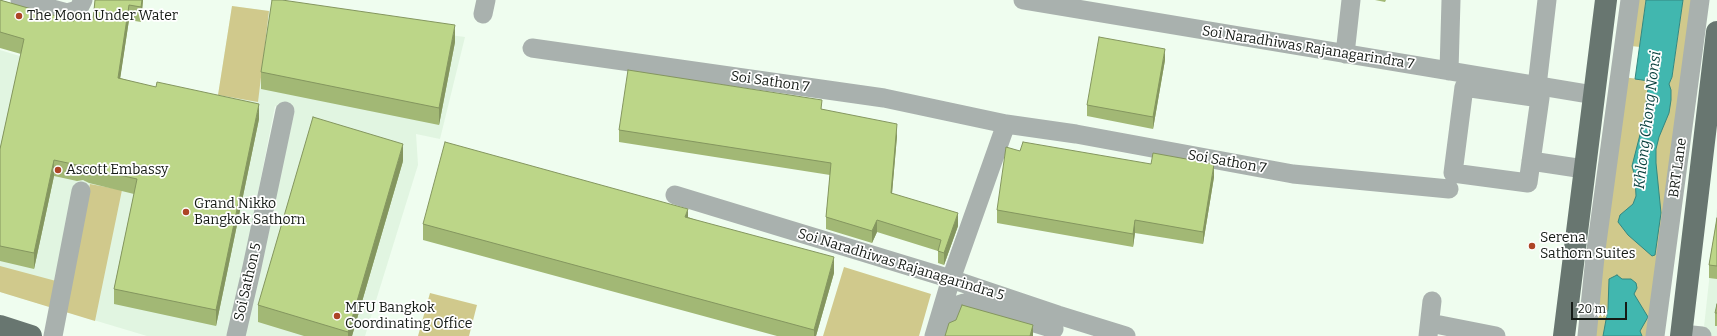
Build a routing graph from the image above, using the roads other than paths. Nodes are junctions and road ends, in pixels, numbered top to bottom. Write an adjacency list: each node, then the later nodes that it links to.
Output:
1 (20, 0): 2 (street)
2 (83, 0)
3 (1026, 0): 12 (street, Soi Naradhiwas Rajanagarindra 7)
4 (1351, 0): 12 (street)
5 (1451, 0): 13 (street)
6 (1547, 0): 14 (street)
7 (1606, 0): 15 (main road)
8 (1630, 0): 38 (street)
9 (1700, 0): 39 (street, BRT Lane)
10 (1717, 32): 16 (main road)
11 (532, 48): 18 (street, Soi Sathon 7)
12 (1345, 54): 13 (street, Soi Naradhiwas Rajanagarindra 7)
13 (1449, 71): 14 (street, Soi Naradhiwas Rajanagarindra 7)
14 (1536, 86): 15 (street, Soi Naradhiwas Rajanagarindra 7)
15 (1594, 95): 20 (main road)
16 (1713, 96): 29 (main road)
17 (285, 112): 32 (street, Soi Sathon 5)
18 (1006, 124): 21 (street, Soi Sathon 7); 24 (street)
19 (1531, 161): 19 (street); 20 (street)
20 (1584, 169): 37 (main road)
21 (1449, 189)
22 (81, 191): 31 (street)
23 (676, 195): 24 (street, Soi Naradhiwas Rajanagarindra 5)
24 (952, 279): 27 (street, Soi Naradhiwas Rajanagarindra 5); 33 (street)
25 (1432, 301): 28 (street)
26 (0, 326): 30 (main road)
27 (1052, 326): 34 (street); 35 (street, Soi Naradhiwas Rajanagarindra 5)
28 (1429, 329): 36 (street)
29 (1688, 335)
30 (31, 336)
31 (53, 336)
32 (236, 336)
33 (934, 336)
34 (945, 336)
35 (1126, 336)
36 (1496, 336)
37 (1564, 336)
38 (1587, 336)
39 (1655, 336)

